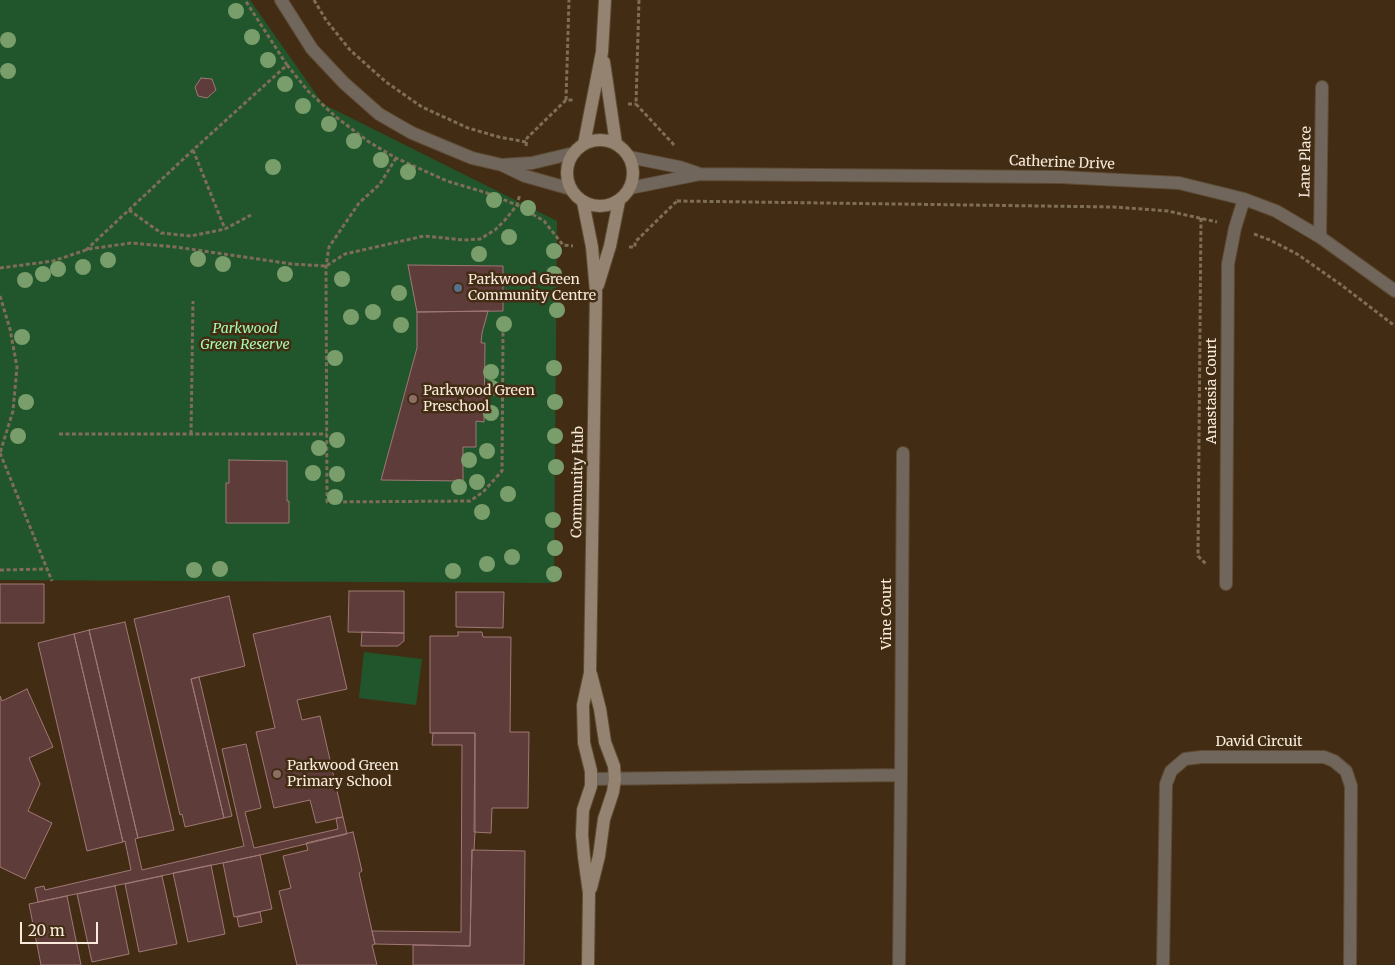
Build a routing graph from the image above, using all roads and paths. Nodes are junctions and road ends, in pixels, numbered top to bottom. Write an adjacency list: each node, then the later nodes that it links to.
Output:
1 (245, 0): 7 (path)
2 (281, 0): 21 (street)
3 (314, 0): 13 (path)
4 (569, 0): 9 (path)
5 (605, 0): 6 (street)
6 (602, 52): 10 (street); 11 (street)
7 (287, 65): 16 (path); 19 (path)
8 (1322, 87): 36 (street, Lane Place)
9 (566, 100): 10 (path); 13 (path)
10 (592, 101): 14 (street)
11 (610, 104): 12 (path); 15 (street)
12 (636, 104)
13 (526, 142): 20 (path)
14 (584, 144): 15 (street); 17 (street)
15 (616, 144): 18 (street)
16 (193, 150): 31 (path); 35 (path)
17 (574, 153): 20 (street); 25 (street)
18 (629, 157): 22 (street, Catherine Drive); 24 (street)
19 (396, 158): 30 (path); 38 (path)
20 (526, 163): 21 (street)
21 (502, 166): 23 (street)
22 (700, 174): 24 (street, Catherine Drive); 26 (street, Catherine Drive)
23 (525, 176): 25 (street); 30 (path)
24 (630, 188): 27 (street)
25 (571, 189): 29 (street)
26 (1244, 199): 34 (street, Anastasia Court); 36 (street, Catherine Drive)
27 (619, 201): 29 (street); 41 (street, Community Hub)
28 (677, 201): 33 (path)
29 (584, 202): 41 (street, Community Hub)
30 (517, 205): 38 (path)
31 (129, 210): 35 (path); 37 (path)
32 (251, 216): 35 (path)
33 (1201, 218): 34 (path); 54 (path)
34 (1235, 228): 44 (path); 54 (street, Anastasia Court)
35 (225, 229)
36 (1320, 237): 40 (street, Catherine Drive)
37 (85, 250): 38 (path); 39 (path)
38 (326, 266): 48 (path)
39 (0, 268)
40 (1395, 291)
41 (596, 292): 55 (street, Community Hub)
42 (0, 296): 49 (path)
43 (193, 301): 47 (path)
44 (1395, 326)
45 (504, 332): 48 (path)
46 (59, 434): 47 (path)
47 (191, 434): 48 (path)
48 (326, 434)
49 (0, 453): 51 (path)
50 (903, 453): 56 (street, Vine Court)
51 (47, 569): 52 (path); 53 (path)
52 (0, 570)
53 (52, 581)
54 (1226, 584)
55 (590, 673): 57 (street, Community Hub); 58 (street, Community Hub)
56 (902, 775): 58 (street); 61 (street, Vine Court)
57 (591, 779): 58 (street); 59 (street, Community Hub)
58 (615, 780): 59 (street, Community Hub)
59 (589, 893): 60 (street, Community Hub)
60 (588, 965)
61 (898, 965)
62 (1163, 965): 63 (street, David Circuit)
63 (1350, 965)

